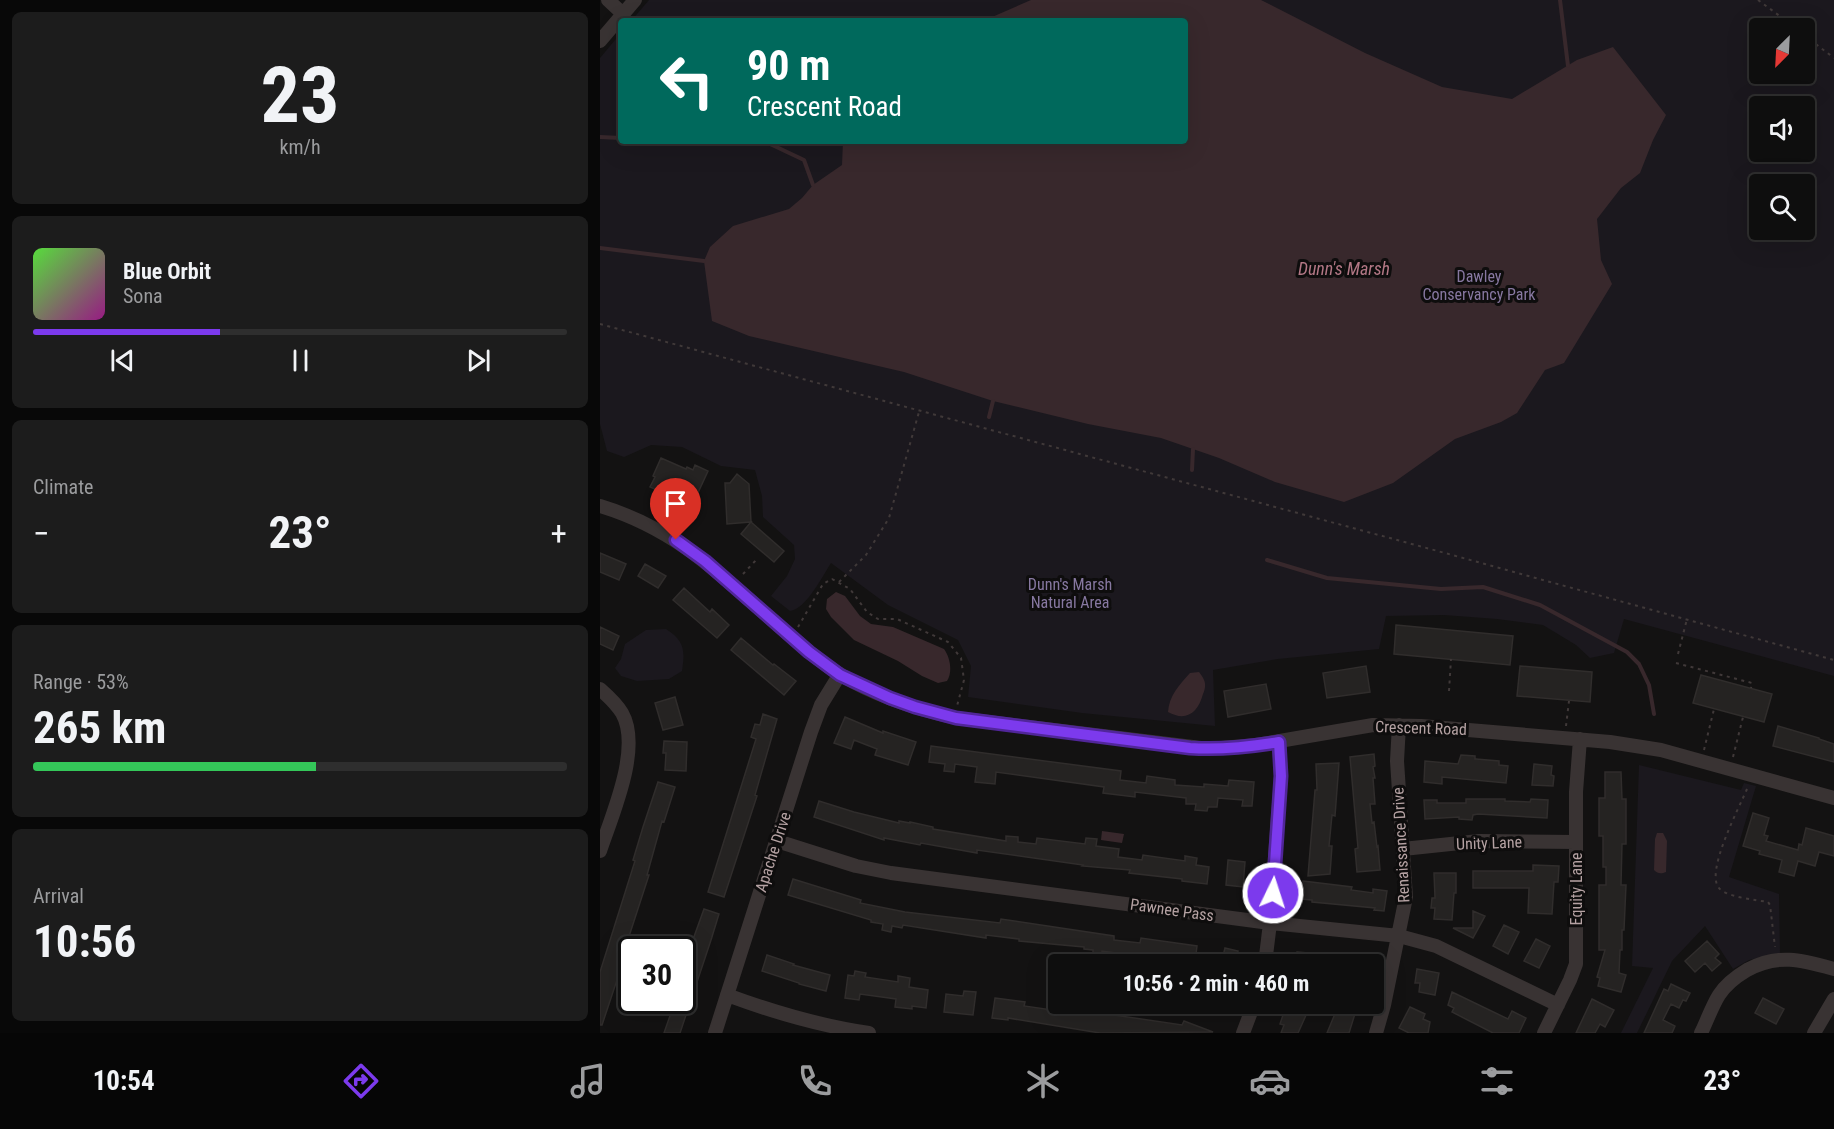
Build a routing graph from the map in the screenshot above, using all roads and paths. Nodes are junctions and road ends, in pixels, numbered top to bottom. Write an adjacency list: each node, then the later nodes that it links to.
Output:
1 (608, 0): 4 (street)
2 (635, 0): 4 (street)
3 (1758, 0): 6 (path)
4 (623, 14): 5 (street)
5 (619, 18)
6 (1782, 18)
7 (618, 20): 8 (street)
8 (600, 40)
9 (1815, 43): 10 (path)
10 (1834, 58)
11 (600, 324): 12 (path)
12 (919, 411): 18 (path); 19 (path)
13 (600, 507): 15 (street, Crescent Road)
14 (679, 508): 15 (path)
15 (667, 535): 20 (street, Crescent Road)
16 (758, 558): 17 (path)
17 (743, 574)
18 (839, 582): 20 (path); 34 (path)
19 (1687, 620): 21 (path); 23 (path)
20 (791, 636): 25 (street, Crescent Road)
21 (1678, 654)
22 (1451, 659): 30 (path)
23 (1834, 660)
24 (1676, 663): 26 (path)
25 (840, 675): 34 (street, Crescent Road); 43 (street, Apache Drive)
26 (1723, 676): 27 (path); 29 (path)
27 (1722, 681)
28 (600, 688): 46 (street)
29 (1751, 688)
30 (1449, 691)
31 (1569, 700): 36 (path)
32 (1714, 709): 39 (path)
33 (1743, 717): 40 (path)
34 (956, 718): 38 (street, Crescent Road)
35 (1399, 725): 36 (street, Crescent Road); 38 (street, Crescent Road); 45 (street, Renaissance Drive)
36 (1565, 738): 37 (street, Crescent Road)
37 (1580, 739): 39 (street, Crescent Road); 44 (street, Equity Lane)
38 (1279, 742): 47 (street)
39 (1701, 761): 40 (street, Crescent Road)
40 (1730, 769): 42 (street, Crescent Road)
41 (1747, 789): 49 (path)
42 (1834, 798)
43 (777, 841): 47 (street, Pawnee Pass); 52 (street, Apache Drive)
44 (1576, 842): 45 (street, Unity Lane); 54 (street, Equity Lane)
45 (1403, 849): 48 (street, Renaissance Drive)
46 (600, 851)
47 (1270, 923): 48 (street, Pawnee Pass); 50 (street)
48 (1399, 936): 54 (street, Pawnee Pass); 59 (street, Renaissance Drive)
49 (1775, 948)
50 (1266, 954)
51 (1834, 969): 61 (street)
52 (727, 994): 56 (street, Apache Drive); 57 (street)
53 (1834, 999): 62 (street)
54 (1558, 1005): 60 (street, Equity Lane)
55 (1250, 1014): 58 (street)
56 (715, 1033)
57 (869, 1033)
58 (1243, 1033)
59 (1376, 1033)
60 (1544, 1033)
61 (1701, 1033)
62 (1814, 1033)

